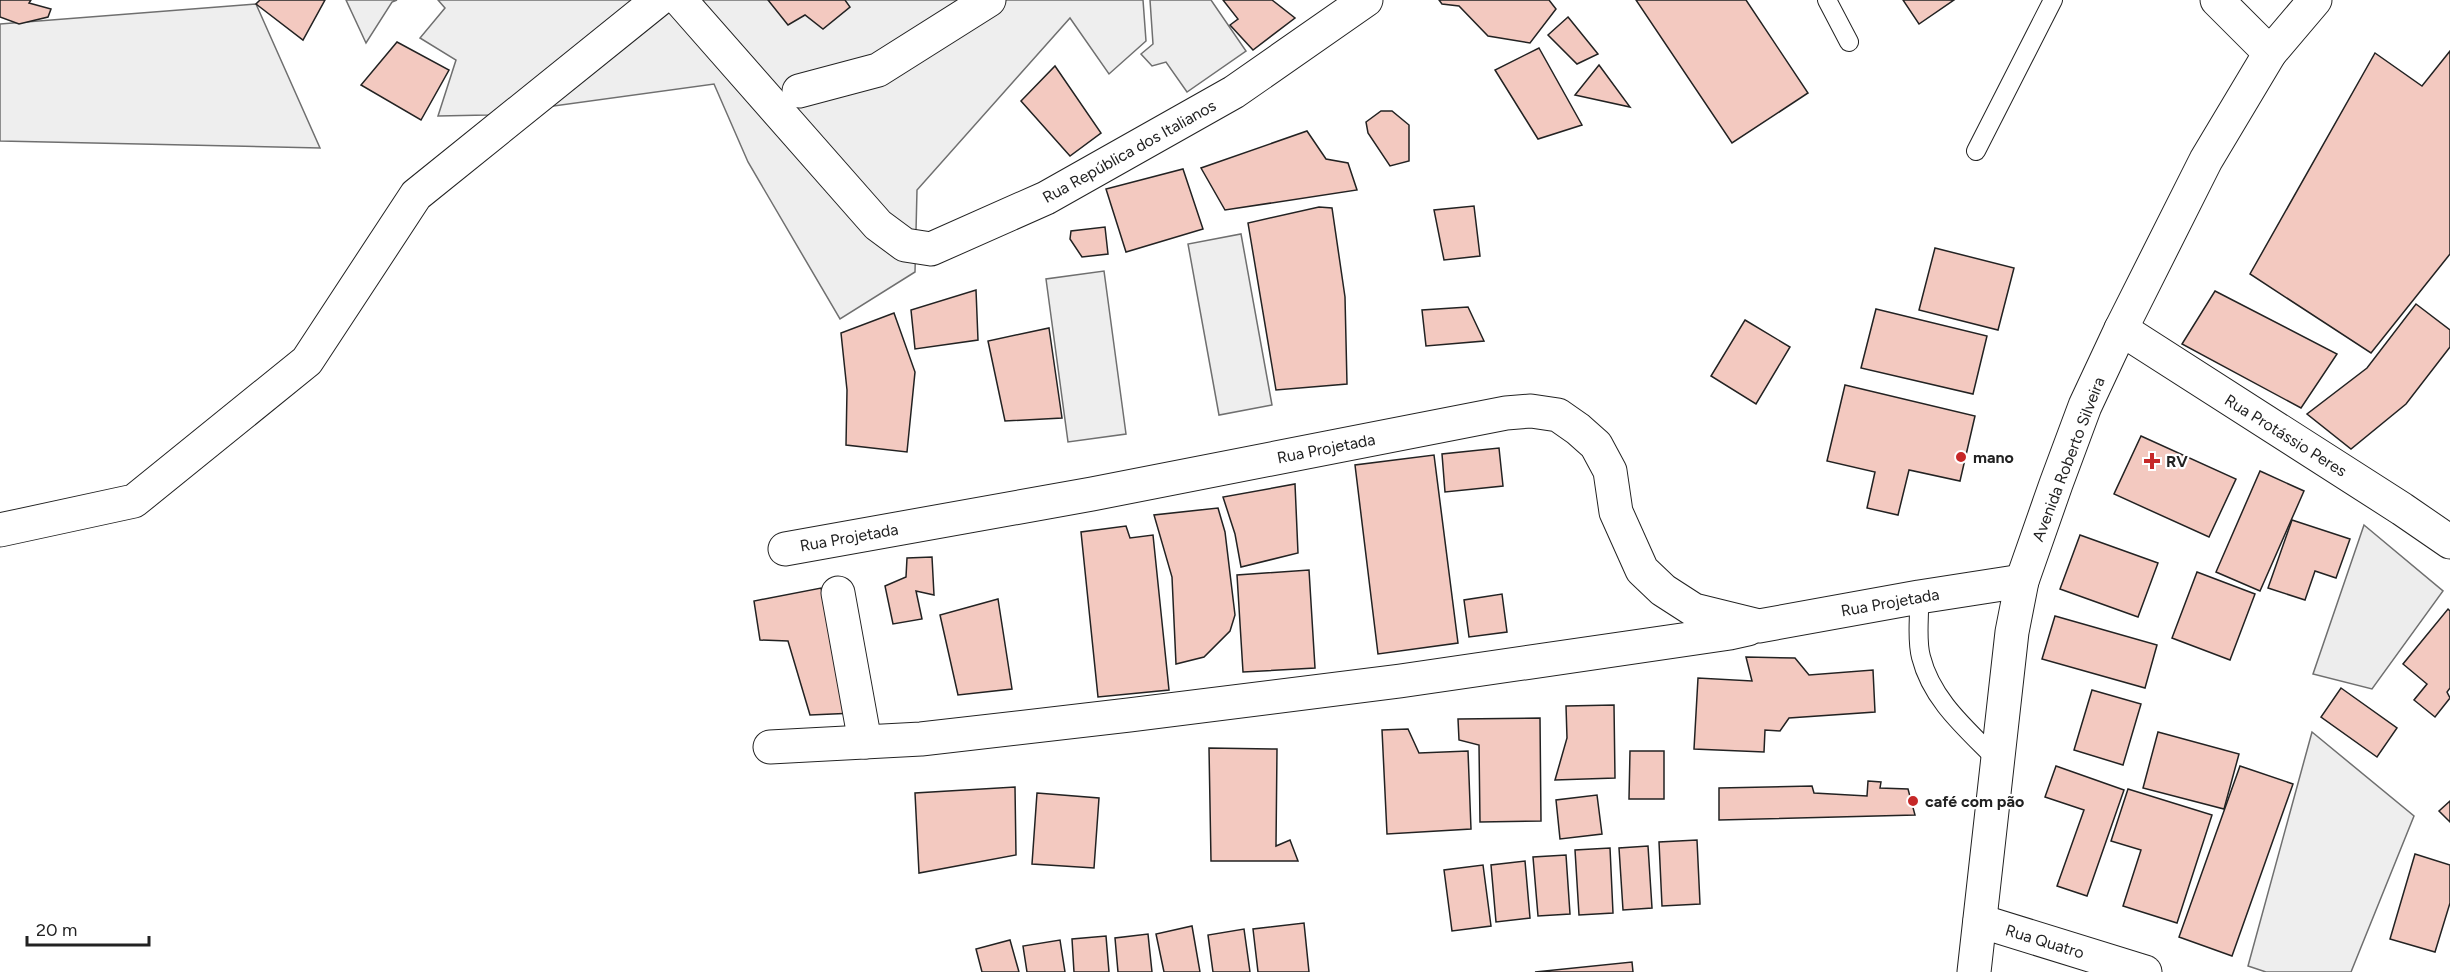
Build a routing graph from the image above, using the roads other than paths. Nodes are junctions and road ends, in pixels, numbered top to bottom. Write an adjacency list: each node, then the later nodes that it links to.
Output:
1 (658, 0): 14 (street)
2 (680, 0): 4 (street, Rua República dos Italianos)
3 (989, 0): 11 (street)
4 (1366, 0)
5 (1827, 0): 9 (lane)
6 (2053, 0): 12 (lane)
7 (2217, 0): 10 (street)
8 (2315, 0): 10 (street, Avenida Roberto Silveira)
9 (1849, 42)
10 (2270, 53): 13 (street, Avenida Roberto Silveira)
11 (799, 91)
12 (1976, 151)
13 (2121, 329): 15 (street, Rua Protássio Peres); 17 (street, Avenida Roberto Silveira)
14 (0, 530)
15 (2450, 542)
16 (785, 549): 20 (street, Rua Projetada)
17 (2022, 581): 19 (street, Rua Projetada); 23 (street, Avenida Roberto Silveira)
18 (838, 592): 21 (street)
19 (1919, 597): 20 (street, Rua Projetada); 23 (lane)
20 (1759, 626): 21 (street, Rua Projetada)
21 (865, 742): 22 (street, Rua Projetada)
22 (770, 747)
23 (1998, 761): 24 (street, Avenida Roberto Silveira)
24 (1980, 921): 25 (street, Avenida Roberto Silveira); 26 (street, Rua Quatro)
25 (1974, 972)
26 (2145, 972)

